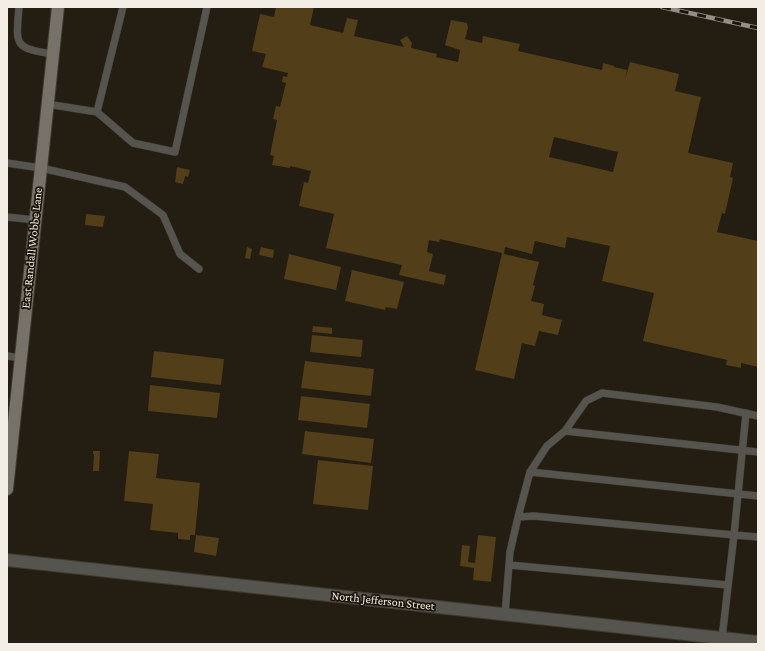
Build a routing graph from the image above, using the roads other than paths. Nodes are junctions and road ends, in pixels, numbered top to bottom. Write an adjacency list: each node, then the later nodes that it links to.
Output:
1 (19, 7): 5 (lane)
2 (58, 7): 5 (street, East Randall Wobbe Lane)
3 (123, 7): 7 (lane)
4 (207, 7): 7 (lane)
5 (53, 54): 6 (street, East Randall Wobbe Lane)
6 (48, 104): 7 (lane); 9 (street, East Randall Wobbe Lane)
7 (97, 112)
8 (7, 163): 9 (lane)
9 (40, 168): 11 (street, East Randall Wobbe Lane); 12 (lane)
10 (7, 217): 11 (lane)
11 (35, 220): 14 (street, East Randall Wobbe Lane)
12 (200, 269)
13 (7, 356): 14 (lane)
14 (21, 358): 21 (street, East Randall Wobbe Lane)
15 (746, 413): 16 (lane); 17 (lane); 18 (lane)
16 (758, 416)
17 (565, 431): 18 (lane); 20 (lane)
18 (743, 450): 19 (lane); 22 (lane)
19 (758, 452)
20 (530, 472): 22 (lane); 24 (lane)
21 (7, 489)
22 (738, 494): 23 (lane); 25 (lane)
23 (758, 496)
24 (518, 517): 25 (lane); 28 (lane)
25 (734, 535): 26 (lane); 29 (lane)
26 (758, 538)
27 (7, 560): 30 (street, North Jefferson Street)
28 (509, 565): 29 (lane); 30 (lane)
29 (728, 585): 31 (lane)
30 (505, 614): 31 (street, North Jefferson Street)
31 (722, 638): 32 (street, North Jefferson Street)
32 (758, 642)

